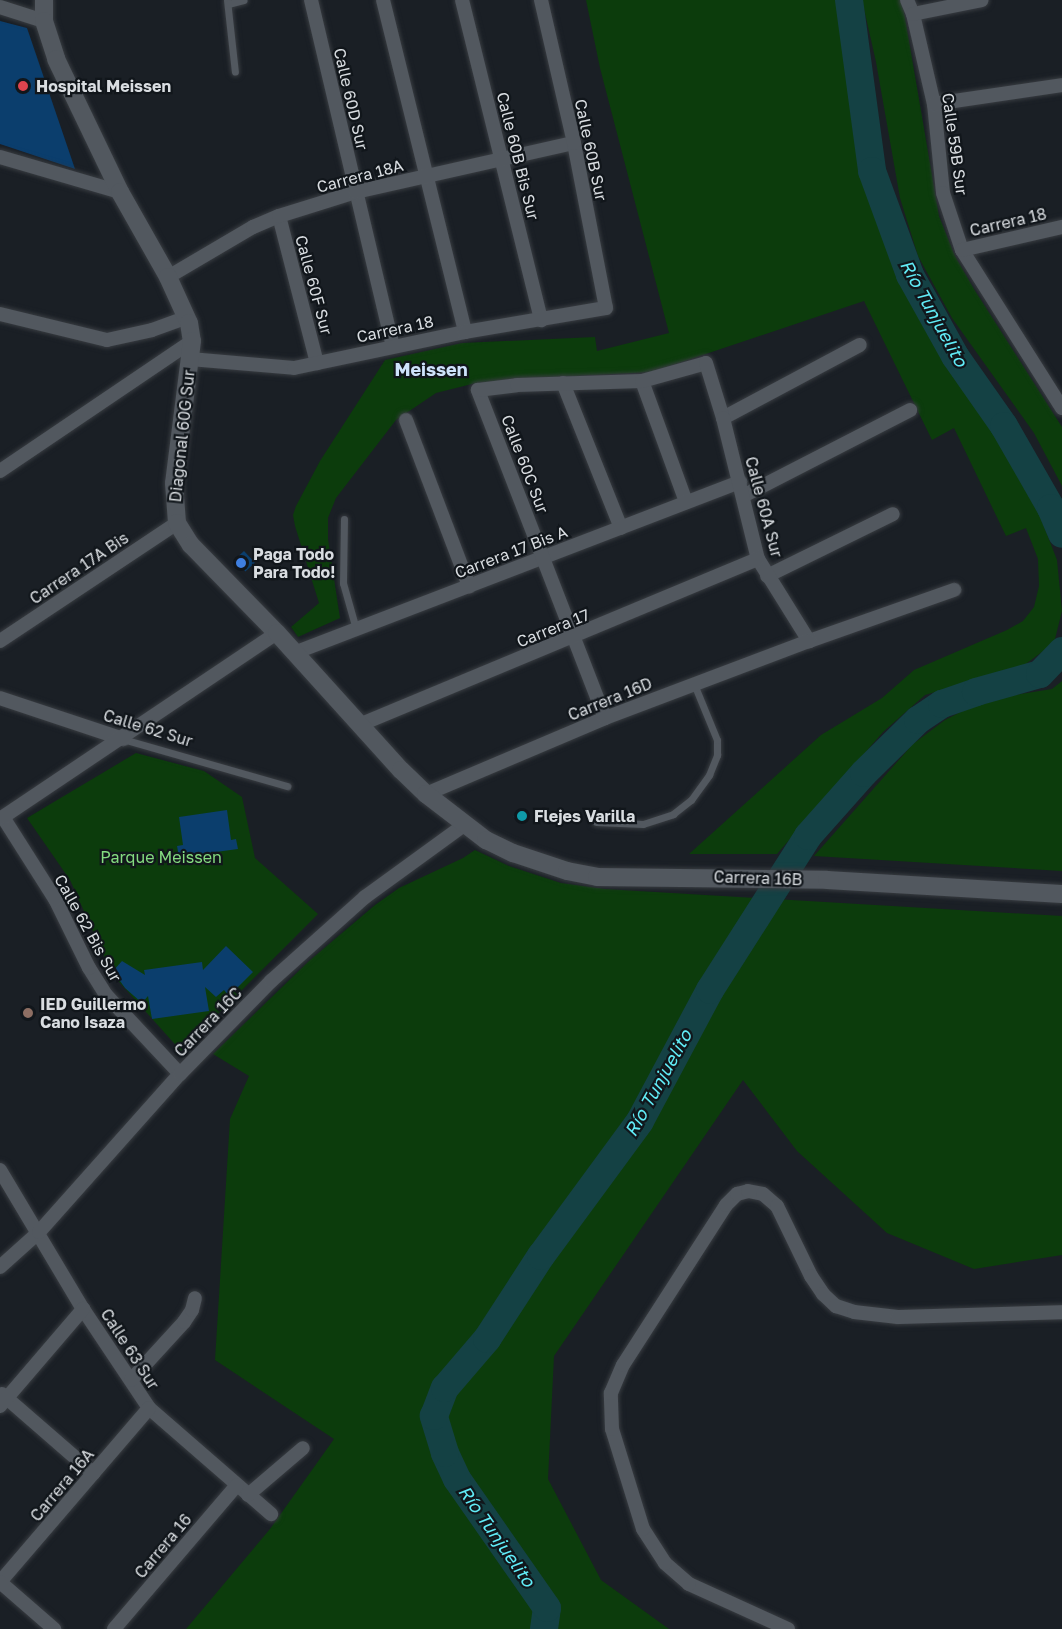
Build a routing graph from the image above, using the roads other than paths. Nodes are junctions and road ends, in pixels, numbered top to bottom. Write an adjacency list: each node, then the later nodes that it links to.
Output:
1 (44, 0): 12 (street, Diagonal 60G Sur)
2 (244, 0): 9 (lane)
3 (311, 0): 21 (street, Calle 60D Sur)
4 (383, 0): 19 (street)
5 (462, 0): 18 (street, Calle 60B Bis Sur)
6 (541, 0): 16 (street, Calle 60B Sur)
7 (907, 0): 11 (street, Calle 59B Sur)
8 (982, 0): 11 (street)
9 (227, 2): 13 (lane)
10 (0, 7): 12 (street)
11 (913, 14): 15 (street, Calle 59B Sur)
12 (44, 21): 20 (street, Diagonal 60G Sur)
13 (235, 72)
14 (1062, 85): 15 (street)
15 (934, 105): 24 (street, Calle 59B Sur)
16 (574, 143): 18 (street, Carrera 18A); 26 (street, Calle 60B Sur)
17 (0, 157): 20 (street)
18 (502, 161): 19 (street, Carrera 18A); 29 (street, Calle 60B Bis Sur)
19 (427, 176): 21 (street, Carrera 18A); 30 (street)
20 (120, 192): 25 (street, Diagonal 60G Sur)
21 (356, 192): 22 (street, Carrera 18A); 32 (street, Calle 60D Sur)
22 (279, 216): 25 (street, Carrera 18A); 34 (street, Calle 60F Sur)
23 (1062, 227): 24 (street, Carrera 18)
24 (962, 250): 37 (street, Calle 59B Sur)
25 (168, 277): 28 (street, Diagonal 60G Sur)
26 (606, 308): 29 (street, Carrera 18)
27 (0, 314): 28 (street)
28 (187, 317): 33 (street, Diagonal 60G Sur)
29 (541, 320): 30 (street, Carrera 18)
30 (465, 332): 32 (street, Carrera 18)
31 (860, 345): 39 (street)
32 (393, 346): 34 (street, Carrera 18)
33 (191, 350): 34 (street, Carrera 18); 41 (street); 46 (street, Diagonal 60G Sur)
34 (317, 363)
35 (642, 381): 36 (street); 39 (street, Calle 60A Sur); 43 (street)
36 (563, 383): 47 (street); 48 (street, Calle 60C Sur)
37 (1062, 408)
38 (910, 410): 42 (street, Carrera 17 Bis A)
39 (723, 418): 42 (street, Calle 60A Sur)
40 (406, 420): 51 (street)
41 (0, 471)
42 (741, 489): 43 (street, Carrera 17 Bis A); 49 (street, Calle 60A Sur)
43 (686, 502): 47 (street, Carrera 17 Bis A)
44 (893, 514): 50 (street)
45 (344, 519): 53 (lane)
46 (177, 523): 54 (street, Diagonal 60G Sur); 56 (street, Carrera 17A Bis)
47 (621, 528): 48 (street, Carrera 17 Bis A)
48 (544, 558): 51 (street, Carrera 17 Bis A); 55 (street, Calle 60C Sur)
49 (758, 560): 50 (street, Calle 60A Sur); 55 (street, Carrera 17)
50 (767, 576): 57 (street, Calle 60A Sur)
51 (469, 586): 53 (street, Carrera 17 Bis A)
52 (954, 590): 57 (street)
53 (356, 629): 58 (street, Carrera 17 Bis A)
54 (277, 633): 58 (street, Diagonal 60G Sur); 63 (street)
55 (573, 637): 61 (street, Calle 60C Sur); 62 (street, Carrera 17)
56 (0, 641)
57 (809, 641): 59 (street, Carrera 16D)
58 (294, 653): 62 (street, Diagonal 60G Sur)
59 (694, 684): 61 (street, Carrera 16D); 66 (lane)
60 (0, 698): 63 (street, Calle 62 Sur)
61 (606, 718): 65 (street, Carrera 16D)
62 (359, 725): 65 (street, Diagonal 60G Sur)
63 (123, 739): 64 (lane, Calle 62 Sur); 69 (street, Calle 62 Bis Sur)
64 (287, 786)
65 (426, 794): 67 (street, Diagonal 60G Sur)
66 (596, 822)
67 (464, 825): 68 (street, Carrera 16B); 69 (street, Carrera 16C)
68 (1062, 894)
69 (180, 1074): 71 (street, Carrera 16C)
70 (0, 1170): 71 (street, Calle 63 Sur)
71 (39, 1232): 72 (street, Carrera 16C); 74 (street, Calle 63 Sur)
72 (0, 1268)
73 (195, 1298): 76 (street)
74 (84, 1309): 76 (street, Calle 63 Sur); 77 (street)
75 (1062, 1312): 87 (street)
76 (131, 1380): 78 (street, Calle 63 Sur)
77 (2, 1399): 80 (street)
78 (149, 1408): 80 (street, Carrera 16A); 81 (street, Calle 63 Sur)
79 (303, 1448): 82 (street)
80 (93, 1473): 84 (street, Carrera 16A)
81 (237, 1485): 82 (street, Calle 63 Sur); 86 (street, Carrera 16)
82 (249, 1495): 83 (street, Calle 63 Sur)
83 (271, 1514)
84 (0, 1582): 85 (street)
85 (54, 1629)
86 (114, 1629)
87 (788, 1629)

